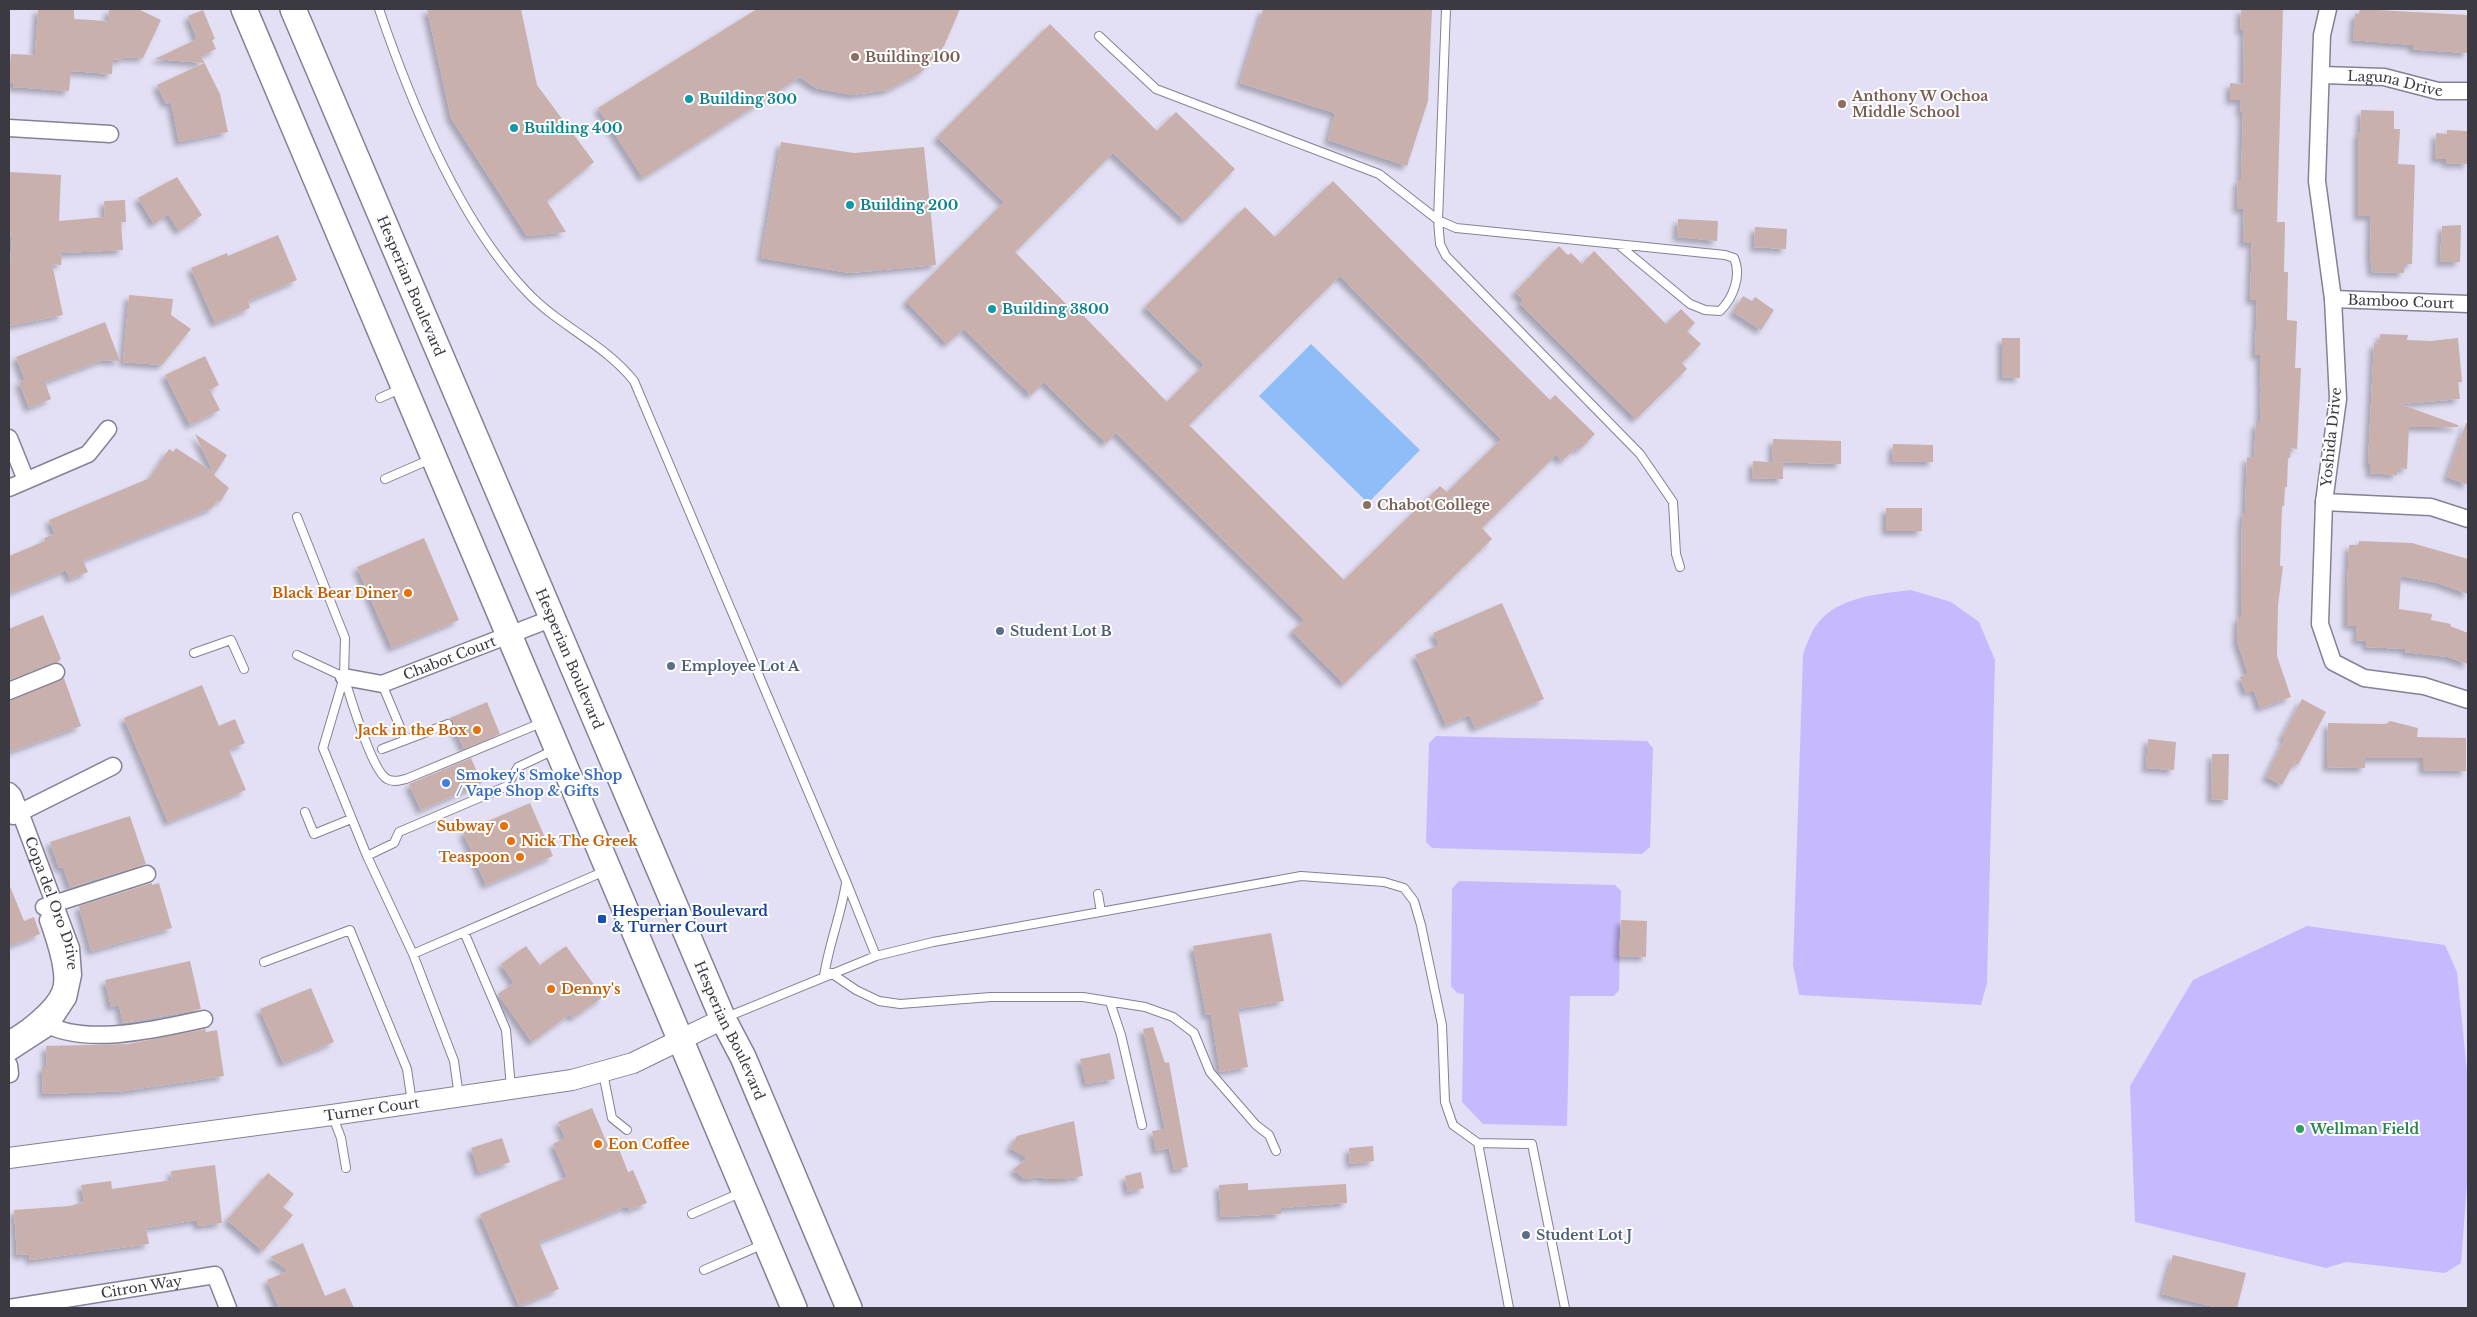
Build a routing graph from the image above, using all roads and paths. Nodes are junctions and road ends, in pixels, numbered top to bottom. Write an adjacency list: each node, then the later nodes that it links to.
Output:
1 (244, 9): 15 (main road)
2 (293, 9): 27 (main road, Hesperian Boulevard)
3 (380, 9): 50 (lane)
4 (1446, 9): 11 (lane)
5 (2328, 9): 7 (street, Yoshida Drive)
6 (1099, 36): 11 (lane)
7 (2322, 75): 8 (street, Laguna Drive); 13 (street, Yoshida Drive)
8 (2468, 91)
9 (9, 128): 10 (street)
10 (110, 134)
11 (1438, 220): 12 (lane); 26 (lane)
12 (1620, 246): 12 (lane)
13 (2333, 299): 14 (street, Bamboo Court); 23 (street, Yoshida Drive)
14 (2468, 304)
15 (405, 387): 16 (lane); 19 (main road)
16 (380, 398)
17 (108, 429): 20 (street)
18 (9, 438): 20 (street)
19 (435, 458): 21 (lane); 28 (main road)
20 (26, 480): 22 (street)
21 (385, 480)
22 (9, 488)
23 (2324, 502): 25 (street); 36 (street, Yoshida Drive)
24 (297, 518): 33 (lane)
25 (2468, 519)
26 (1680, 568)
27 (553, 618): 28 (street, Chabot Court); 61 (main road, Hesperian Boulevard)
28 (509, 634): 34 (street, Chabot Court); 37 (main road)
29 (194, 653): 31 (lane)
30 (297, 655): 33 (lane)
31 (244, 669)
32 (56, 672): 35 (street)
33 (344, 677): 34 (street); 37 (lane); 46 (lane)
34 (382, 684): 39 (lane)
35 (9, 691)
36 (2468, 700)
37 (546, 720): 40 (main road)
38 (448, 724): 39 (lane)
39 (405, 739): 41 (lane)
40 (557, 748): 47 (lane); 48 (main road)
41 (382, 749)
42 (113, 766): 44 (street)
43 (9, 791): 44 (street, Copa del Oro Drive)
44 (14, 811): 52 (street, Copa del Oro Drive)
45 (305, 812): 46 (lane)
46 (352, 819): 47 (lane)
47 (367, 856): 55 (lane)
48 (609, 870): 54 (lane); 64 (main road)
49 (147, 874): 52 (street)
50 (846, 881): 56 (lane); 58 (lane)
51 (1098, 894): 53 (lane)
52 (49, 905): 62 (street, Copa del Oro Drive)
53 (1101, 912): 56 (lane); 73 (lane)
54 (464, 932): 55 (lane); 67 (lane)
55 (413, 954): 68 (lane)
56 (876, 956): 58 (lane)
57 (264, 962): 69 (lane)
58 (828, 975): 59 (lane); 61 (lane)
59 (1110, 1002): 71 (lane); 74 (lane)
60 (204, 1019): 62 (street)
61 (723, 1019): 64 (street, Turner Court); 84 (main road, Hesperian Boulevard)
62 (44, 1023): 63 (street, Copa del Oro Drive); 65 (street, Copa del Oro Drive)
63 (9, 1040)
64 (680, 1040): 66 (street, Turner Court); 77 (main road)
65 (9, 1054)
66 (603, 1073): 67 (street, Turner Court); 72 (lane)
67 (511, 1088): 68 (street, Turner Court)
68 (459, 1096): 69 (street, Turner Court)
69 (412, 1103): 70 (street, Turner Court)
70 (332, 1115): 75 (street, Turner Court); 76 (lane)
71 (1142, 1125)
72 (626, 1130)
73 (1478, 1143): 85 (lane); 86 (lane)
74 (1276, 1152)
75 (9, 1158)
76 (346, 1168)
77 (744, 1191): 78 (lane); 79 (main road)
78 (692, 1214)
79 (766, 1243): 80 (lane); 83 (main road)
80 (704, 1270)
81 (9, 1308): 82 (street, Citron Way)
82 (228, 1308)
83 (794, 1308)
84 (849, 1308)
85 (1509, 1308)
86 (1565, 1308)

